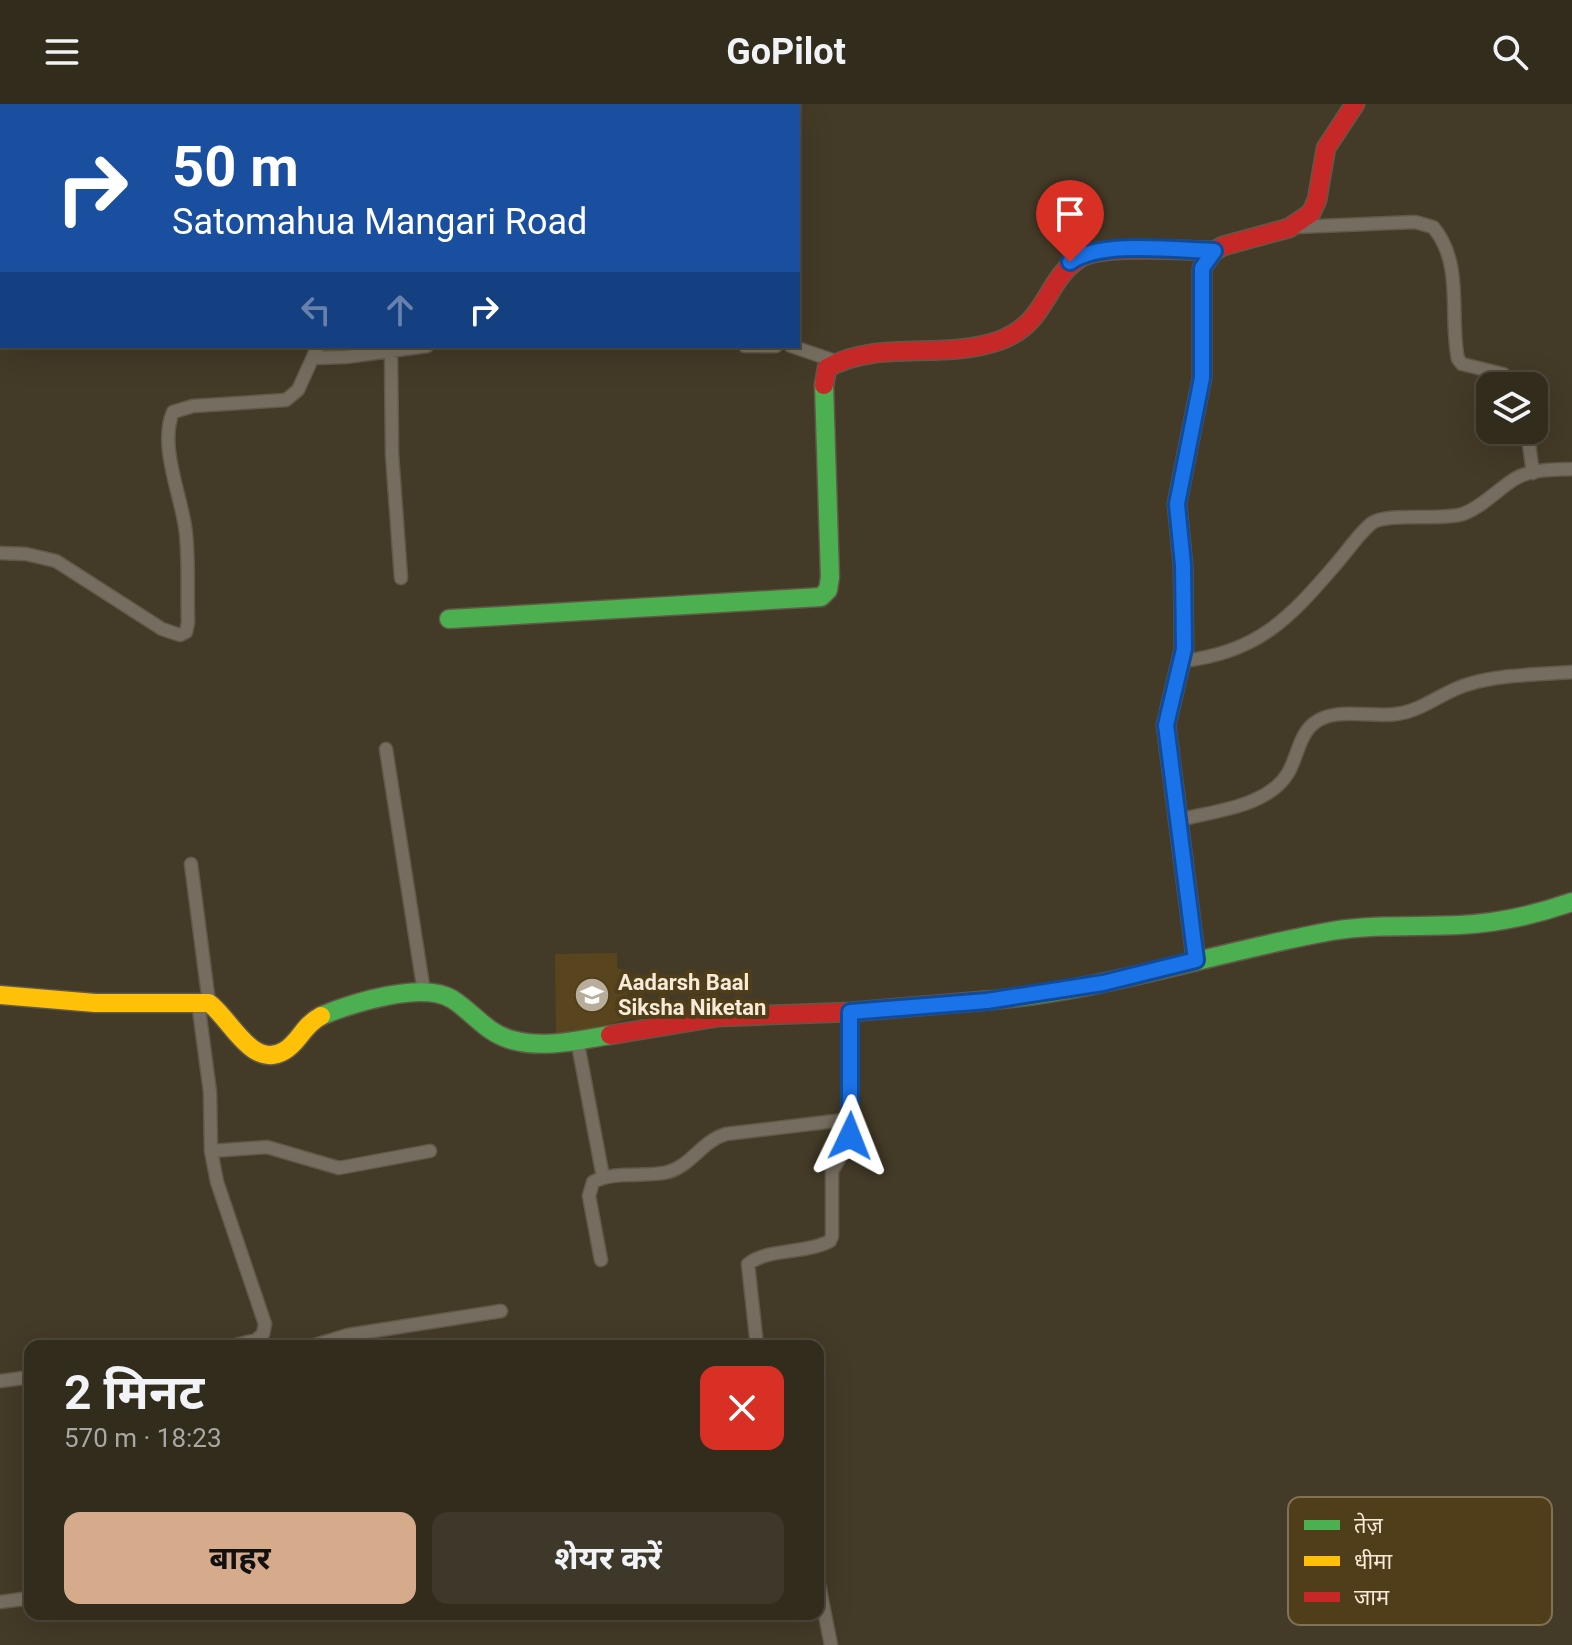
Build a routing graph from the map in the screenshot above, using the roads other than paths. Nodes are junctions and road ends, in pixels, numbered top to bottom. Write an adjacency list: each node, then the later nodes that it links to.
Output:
1 (1355, 104): 2 (street)
2 (1291, 227): 3 (street); 9 (street)
3 (1214, 251): 8 (street); 16 (street)
4 (413, 348): 6 (street)
5 (797, 348): 8 (street)
6 (391, 351): 7 (street); 14 (street)
7 (315, 352): 13 (street)
8 (835, 361): 15 (street)
9 (1495, 372)
10 (1529, 444): 12 (street)
11 (1572, 469): 12 (street)
12 (1533, 473): 16 (street)
13 (0, 553)
14 (401, 578)
15 (449, 619)
16 (1182, 661): 19 (street)
17 (1572, 672): 19 (street)
18 (386, 749): 23 (street)
19 (1179, 820): 22 (street)
20 (191, 864): 25 (street)
21 (1572, 902): 22 (street)
22 (1196, 960): 26 (street)
23 (424, 992): 25 (street); 27 (street)
24 (0, 995): 25 (street)
25 (204, 1002): 29 (street)
26 (850, 1012): 27 (street); 28 (street)
27 (577, 1039): 31 (street)
28 (852, 1119): 31 (street); 36 (street)
29 (211, 1151): 30 (street); 34 (street)
30 (430, 1151)
31 (603, 1177): 32 (street)
32 (601, 1260)
33 (501, 1311): 35 (street)
34 (265, 1340)
35 (332, 1340)
36 (756, 1340)
37 (24, 1378): 38 (street)
38 (0, 1381)
39 (24, 1599): 40 (street)
40 (0, 1602)
41 (824, 1610): 42 (street)
42 (831, 1645)

